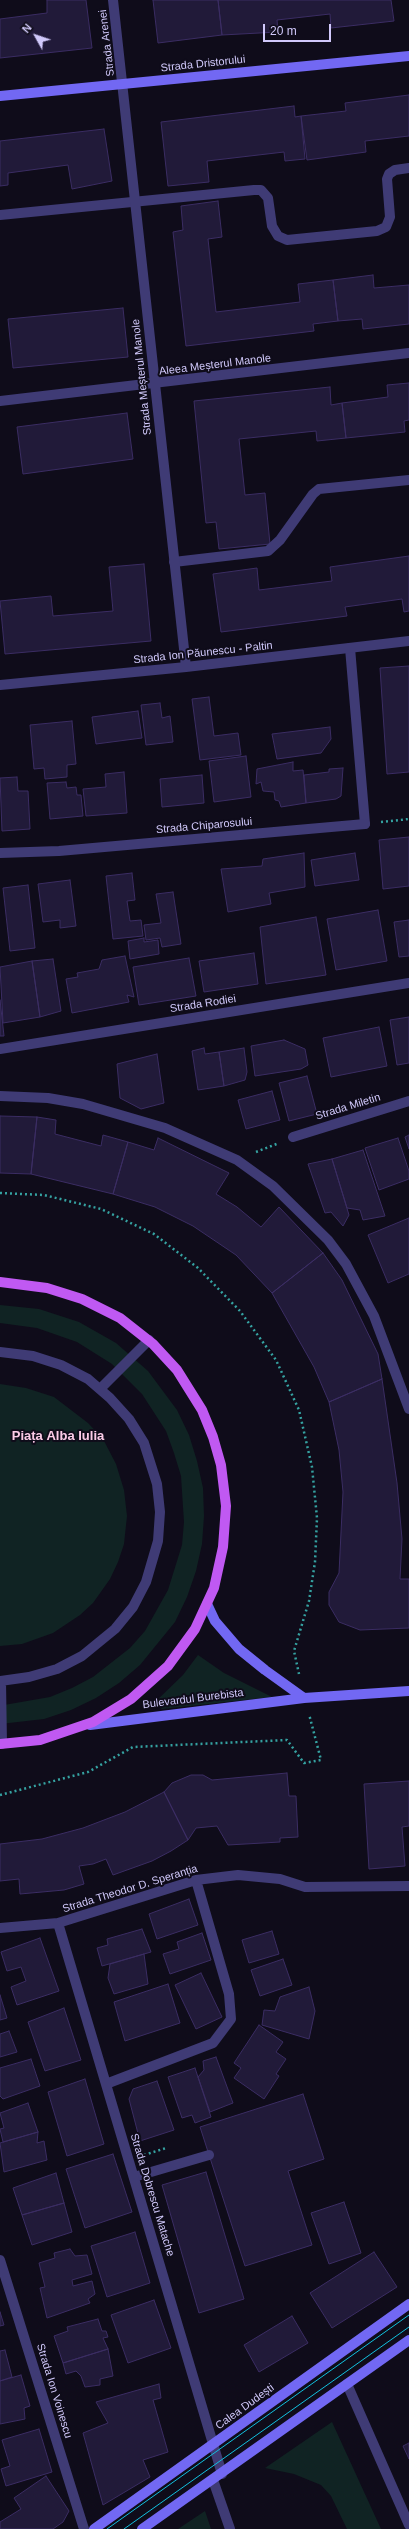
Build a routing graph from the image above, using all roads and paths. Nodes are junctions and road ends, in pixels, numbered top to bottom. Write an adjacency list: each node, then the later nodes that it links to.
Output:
1 (113, 0): 3 (street, Strada Arenei)
2 (409, 56): 3 (main road, Strada Dristorului)
3 (124, 84): 4 (main road, Strada Dristorului); 6 (street, Strada Meșterul Manole)
4 (0, 96)
5 (409, 168): 6 (street)
6 (136, 202): 7 (street); 9 (street, Strada Meșterul Manole)
7 (0, 215)
8 (409, 353): 9 (street, Aleea Meșterul Manole)
9 (155, 384): 10 (street, Aleea Meșterul Manole); 12 (street, Strada Meșterul Manole)
10 (0, 401)
11 (409, 480): 12 (street)
12 (174, 562): 15 (street, Strada Meșterul Manole)
13 (409, 641): 14 (street, Strada Ion Păunescu - Paltin)
14 (350, 648): 15 (street, Strada Ion Păunescu - Paltin); 18 (street)
15 (186, 668): 16 (street, Strada Ion Păunescu - Paltin)
16 (0, 685)
17 (409, 820): 18 (path)
18 (365, 824): 19 (street, Strada Chiparosului)
19 (0, 853)
20 (409, 983): 21 (street, Strada Rodiei)
21 (0, 1049)
22 (0, 1096): 25 (street)
23 (409, 1101): 24 (street, Strada Miletin)
24 (293, 1137): 25 (path)
25 (237, 1160): 30 (street)
26 (0, 1282): 27 (main road)
27 (149, 1340): 29 (street); 31 (main road)
28 (0, 1352): 29 (street)
29 (100, 1388): 32 (street)
30 (409, 1409)
31 (207, 1604): 34 (main road); 35 (main road)
32 (1, 1681): 36 (street)
33 (409, 1691): 34 (main road, Bulevardul Burebista)
34 (304, 1698): 35 (main road, Bulevardul Burebista)
35 (84, 1726): 36 (main road)
36 (1, 1744)
37 (196, 1880): 38 (street, Strada Theodor D. Speranția); 39 (street, Strada Theodor D. Speranția); 41 (street)
38 (409, 1886)
39 (58, 1924): 40 (street, Strada Theodor D. Speranția); 41 (street, Strada Dobrescu Matache)
40 (0, 1928)
41 (106, 2084): 43 (street, Strada Dobrescu Matache)
42 (209, 2155): 43 (street)
43 (134, 2177): 48 (street, Strada Dobrescu Matache)
44 (0, 2260): 52 (street, Strada Ion Voinescu)
45 (409, 2304): 48 (main road, Calea Dudești)
46 (409, 2340): 47 (main road)
47 (347, 2384): 49 (main road); 51 (street)
48 (214, 2445): 49 (street, Strada Dobrescu Matache); 53 (main road, Calea Dudești)
49 (222, 2474): 50 (main road)
50 (213, 2480): 54 (main road); 55 (street)
51 (409, 2525)
52 (84, 2529)
53 (94, 2529)
54 (142, 2529)
55 (230, 2529)

